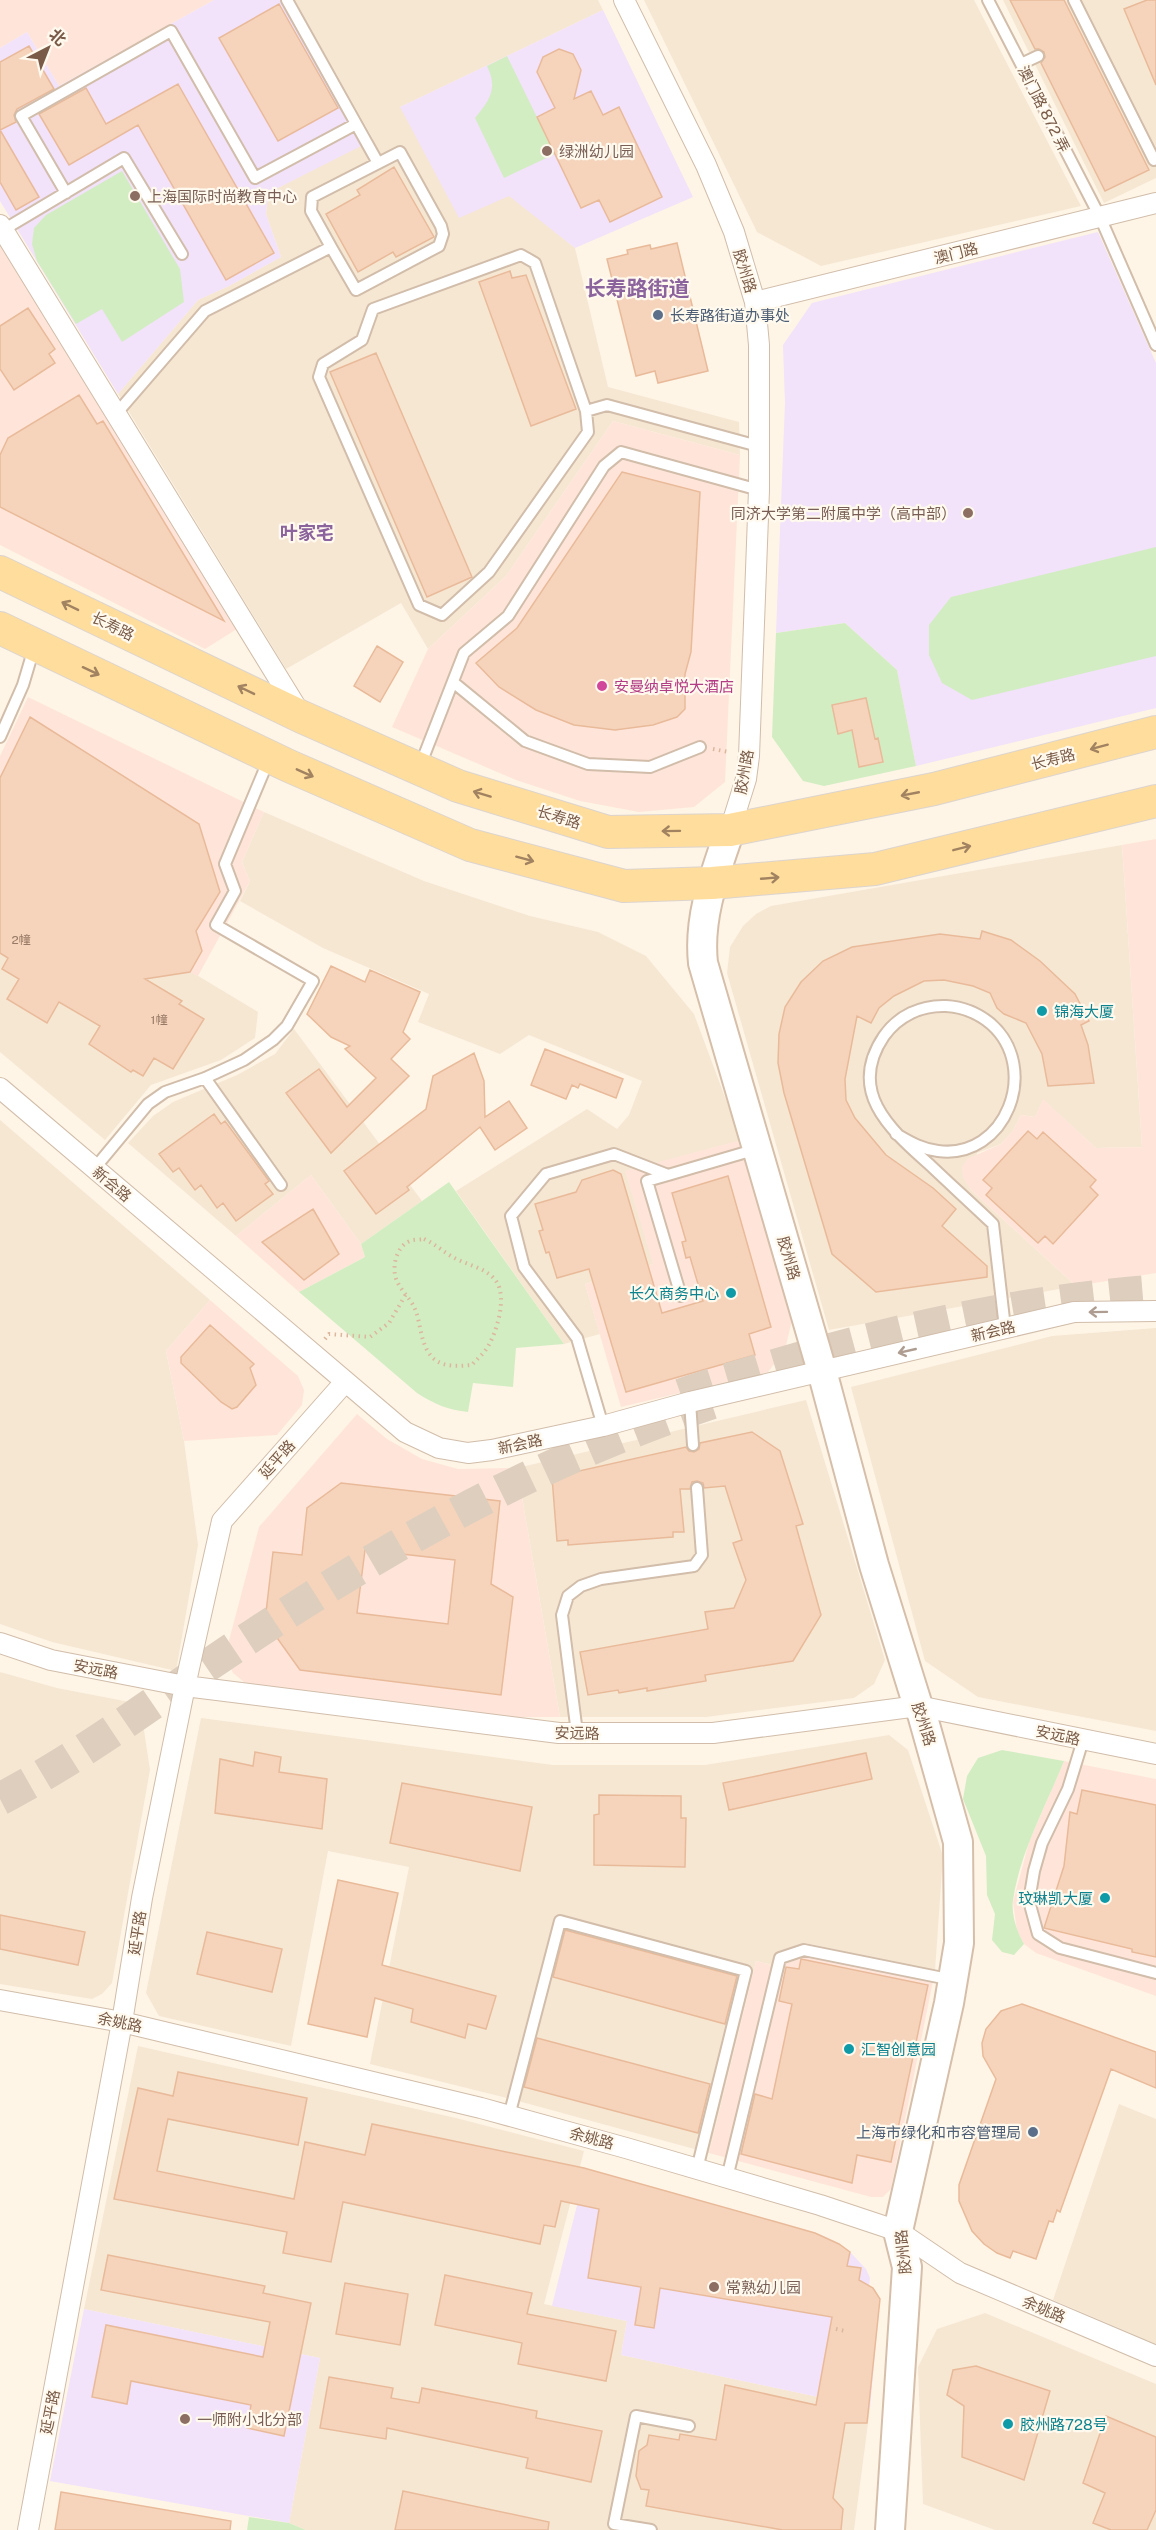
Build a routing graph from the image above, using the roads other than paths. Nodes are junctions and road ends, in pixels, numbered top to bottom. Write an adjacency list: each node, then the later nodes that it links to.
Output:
1 (287, 0): 7 (lane)
2 (624, 0): 16 (street, 胶州路)
3 (988, 0): 6 (lane, 澳门路 872 弄)
4 (1074, 0): 8 (lane)
5 (1038, 56): 6 (lane)
6 (1021, 64): 12 (lane, 澳门路 872 弄)
7 (356, 124): 9 (lane); 10 (lane)
8 (1154, 160)
9 (378, 163): 14 (lane); 14 (lane)
10 (66, 193): 13 (lane); 15 (lane)
11 (1156, 203): 12 (street, 澳门路)
12 (1100, 217): 16 (street, 澳门路); 17 (lane, 澳门路 872 弄)
13 (2, 227): 19 (street)
14 (331, 247): 19 (lane)
15 (182, 254)
16 (755, 302): 20 (street, 胶州路)
17 (1156, 345)
18 (586, 411): 18 (lane); 20 (lane)
19 (116, 414): 26 (street)
20 (758, 446): 21 (street, 胶州路)
21 (759, 490): 25 (lane); 33 (street, 胶州路)
22 (0, 572): 26 (main road, 长寿路, one-way to 22)
23 (0, 628): 24 (main road)
24 (35, 645): 28 (lane); 30 (main road, one-way to 30)
25 (453, 682): 29 (lane); 31 (lane)
26 (302, 717): 31 (main road, 长寿路)
27 (1156, 732): 33 (main road, 长寿路, one-way to 33)
28 (0, 737)
29 (700, 747)
30 (270, 756): 34 (main road, one-way to 34); 35 (lane)
31 (419, 770): 33 (main road, 长寿路, one-way to 31)
32 (1156, 801): 34 (main road, one-way to 32)
33 (730, 830): 34 (street, 胶州路)
34 (712, 883): 38 (street, 胶州路)
35 (205, 1078): 40 (lane); 43 (lane)
36 (0, 1088): 40 (street, 新会路)
37 (896, 1134): 39 (lane); 39 (lane); 42 (lane)
38 (757, 1149): 41 (lane); 47 (street, 胶州路)
39 (940, 1151): 42 (lane)
40 (94, 1169): 48 (street, 新会路)
41 (668, 1175): 44 (lane); 50 (lane)
42 (940, 1175): 46 (lane)
43 (281, 1185)
44 (681, 1296)
45 (1156, 1311): 46 (street, 新会路, one-way to 46)
46 (1005, 1328): 47 (street, 新会路, one-way to 47)
47 (822, 1371): 49 (street, 新会路); 55 (street, 胶州路)
48 (345, 1383): 50 (street, 新会路); 54 (street, 延平路)
49 (690, 1402): 50 (street, 新会路); 51 (lane)
50 (603, 1426)
51 (693, 1445)
52 (697, 1488): 56 (lane)
53 (0, 1643): 54 (street, 安远路)
54 (185, 1686): 56 (street, 安远路); 62 (street, 延平路)
55 (918, 1706): 56 (street, 安远路); 57 (street, 安远路); 60 (street, 胶州路)
56 (577, 1733)
57 (1083, 1740): 58 (street, 安远路); 59 (lane)
58 (1156, 1754)
59 (1156, 1973)
60 (953, 1980): 65 (lane); 66 (street, 胶州路)
61 (0, 2000): 62 (street, 余姚路)
62 (123, 2022): 63 (street, 余姚路); 69 (street, 延平路)
63 (509, 2116): 64 (street, 余姚路); 64 (lane)
64 (697, 2169): 65 (street, 余姚路)
65 (727, 2178): 66 (street, 余姚路)
66 (898, 2231): 67 (street, 余姚路); 71 (street, 胶州路)
67 (1156, 2356)
68 (689, 2426): 70 (lane)
69 (28, 2530)
70 (651, 2530)
71 (890, 2530)

